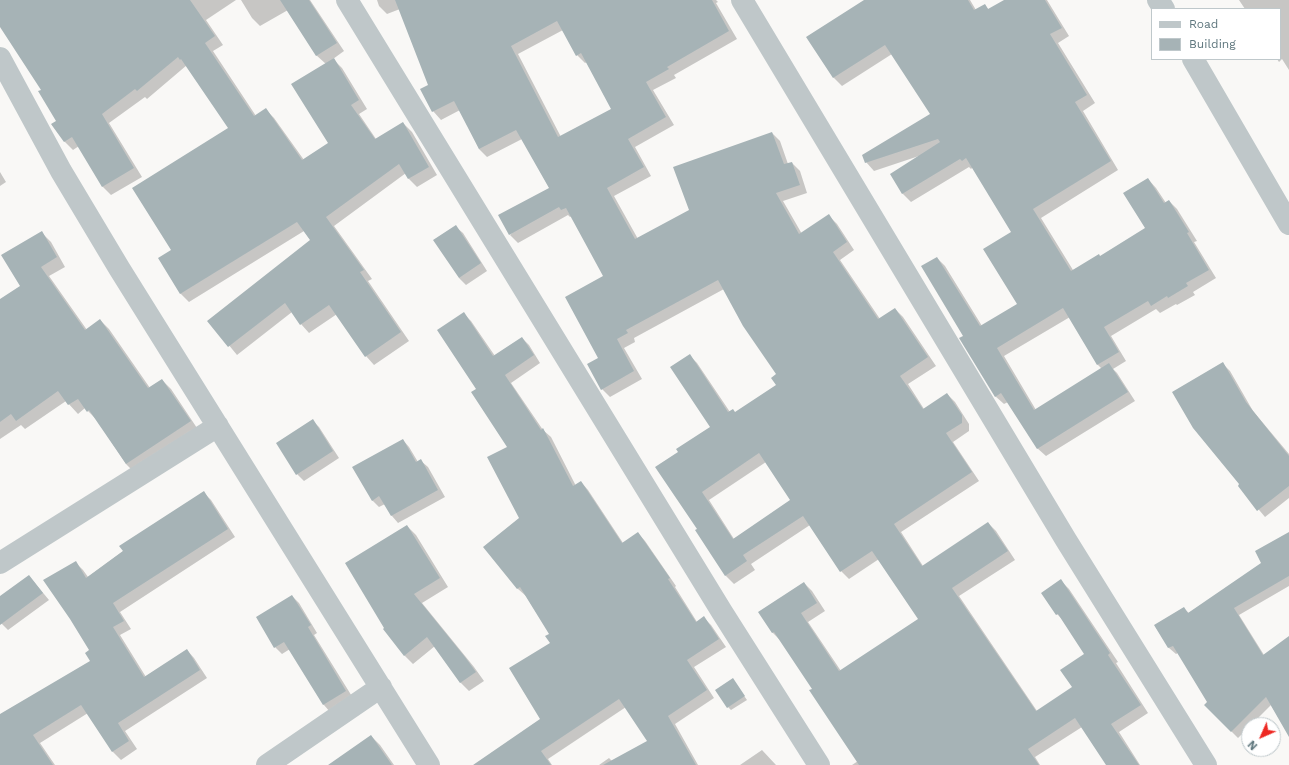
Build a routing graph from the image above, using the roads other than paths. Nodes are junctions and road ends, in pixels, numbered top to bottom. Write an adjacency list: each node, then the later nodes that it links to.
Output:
1 (347, 0): 11 (street)
2 (742, 0): 12 (street)
3 (0, 58): 6 (street)
4 (1194, 60): 5 (street)
5 (1289, 224)
6 (218, 426): 7 (street); 8 (street)
7 (0, 563)
8 (381, 687): 9 (street); 10 (street)
9 (267, 765)
10 (429, 765)
11 (819, 765)
12 (1206, 765)

